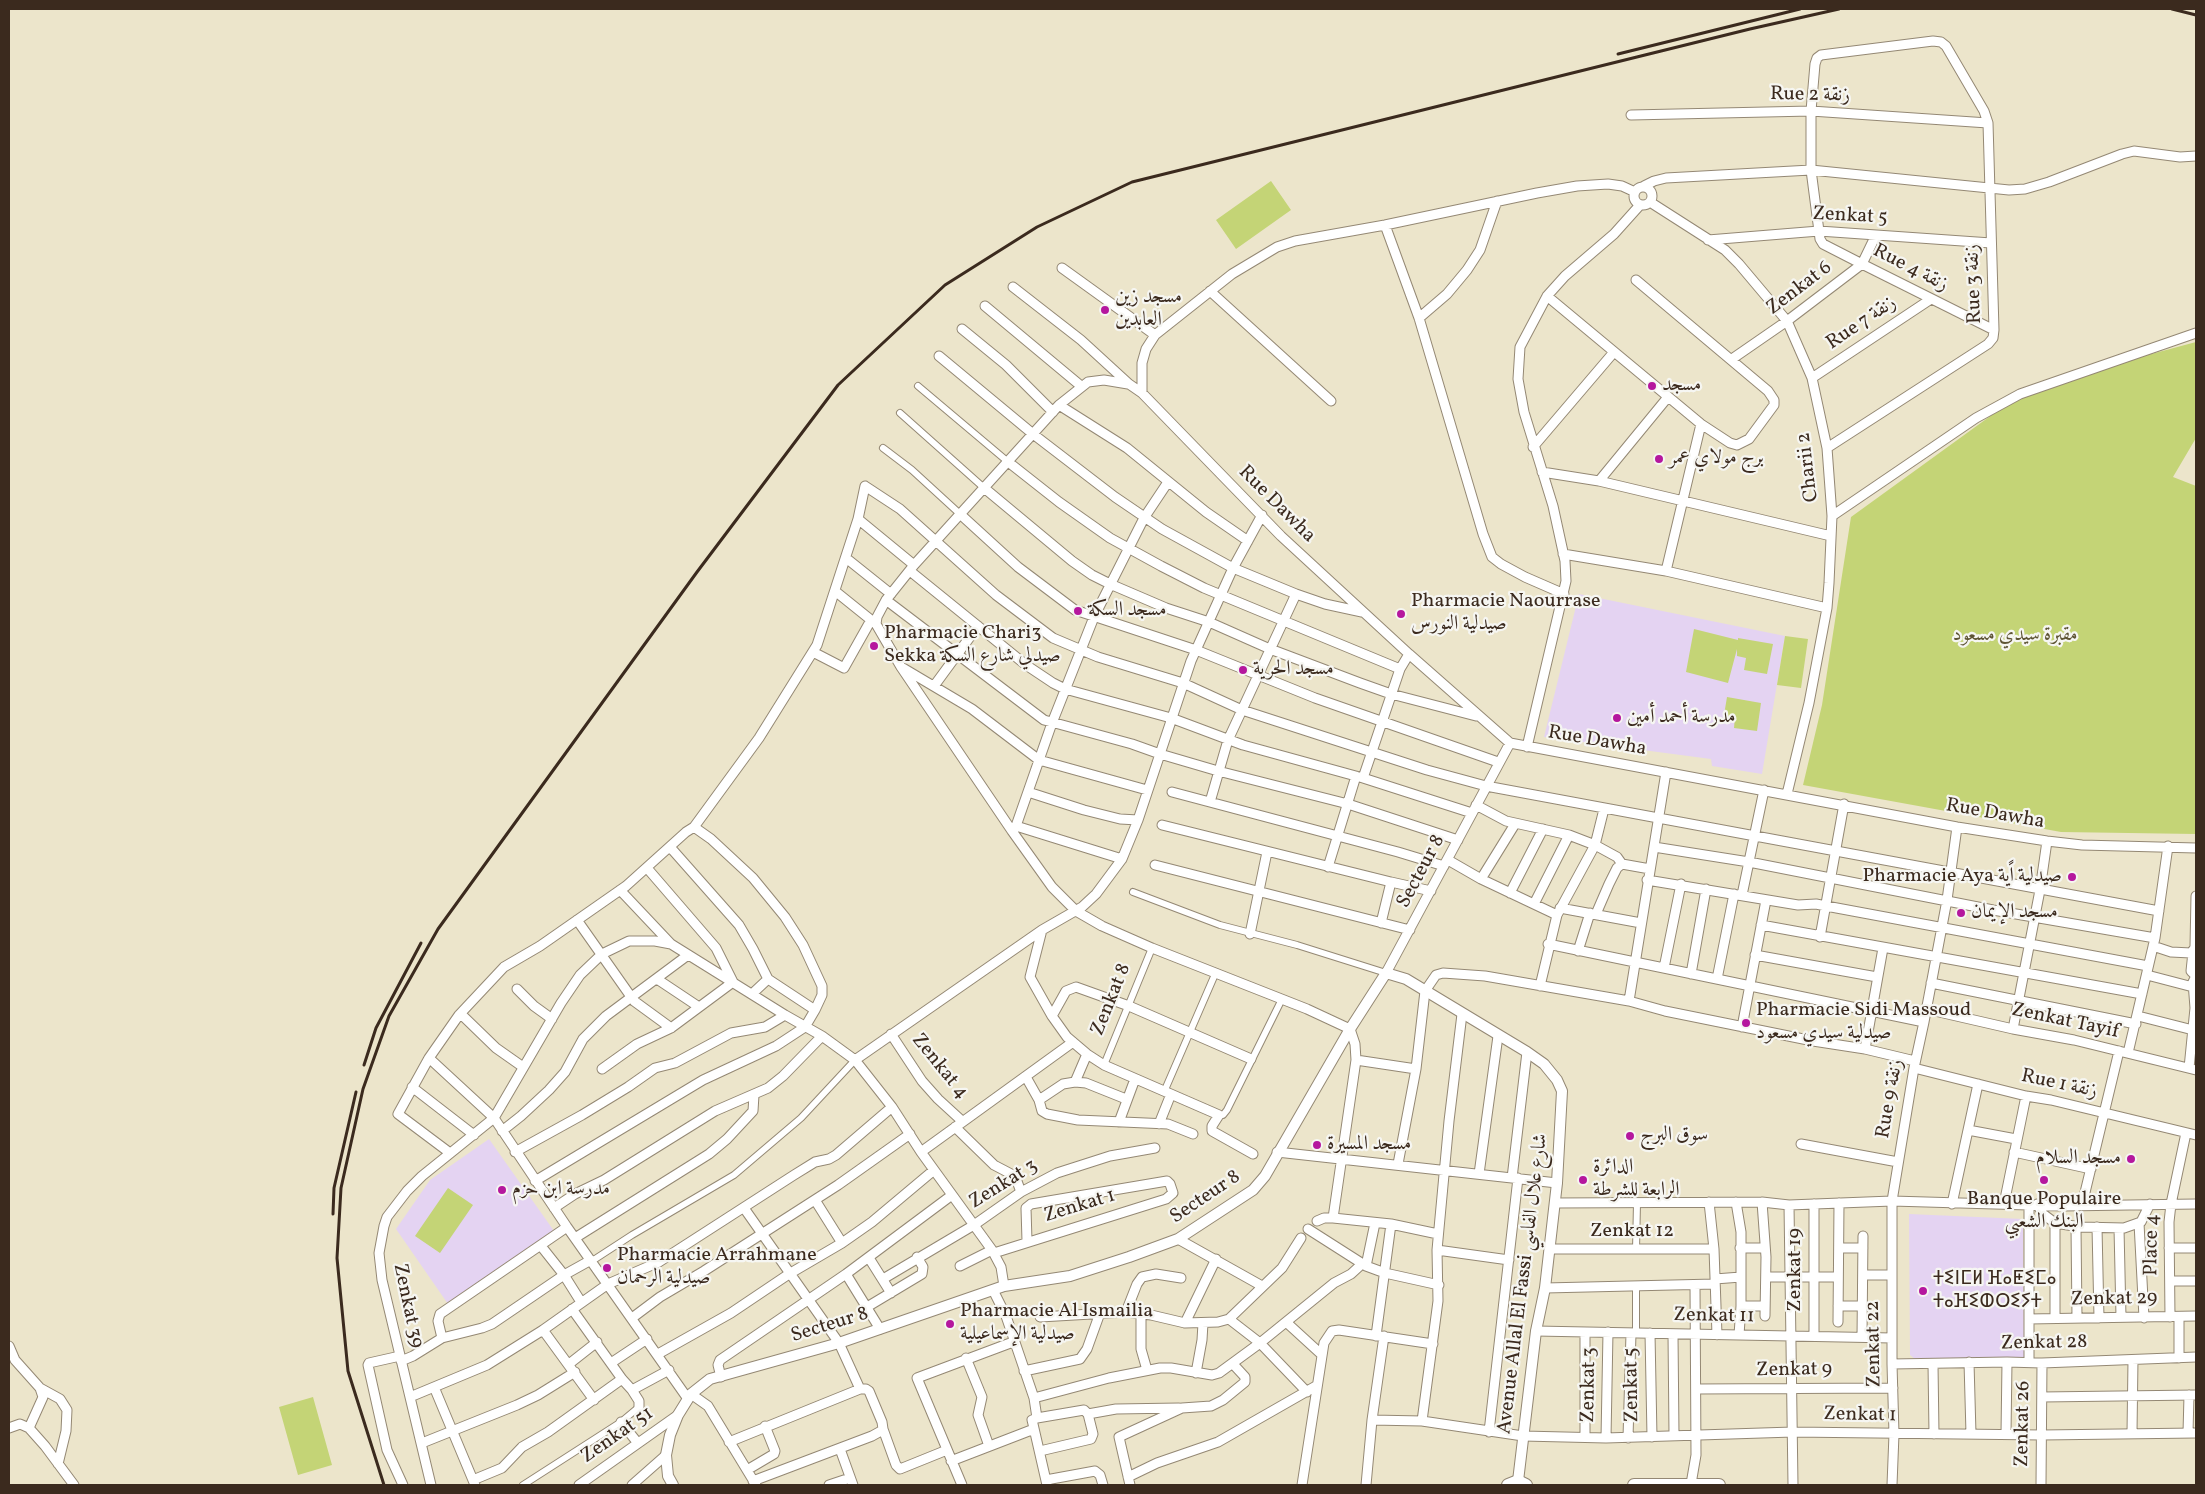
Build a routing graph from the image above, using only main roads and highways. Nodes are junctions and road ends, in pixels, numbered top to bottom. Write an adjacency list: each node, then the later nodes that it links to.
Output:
1 (1515, 1484): 3 (main road)
2 (1691, 1484): 4 (main road); 5 (main road)
3 (1531, 1485)
4 (1634, 1485)
5 (1719, 1485)

